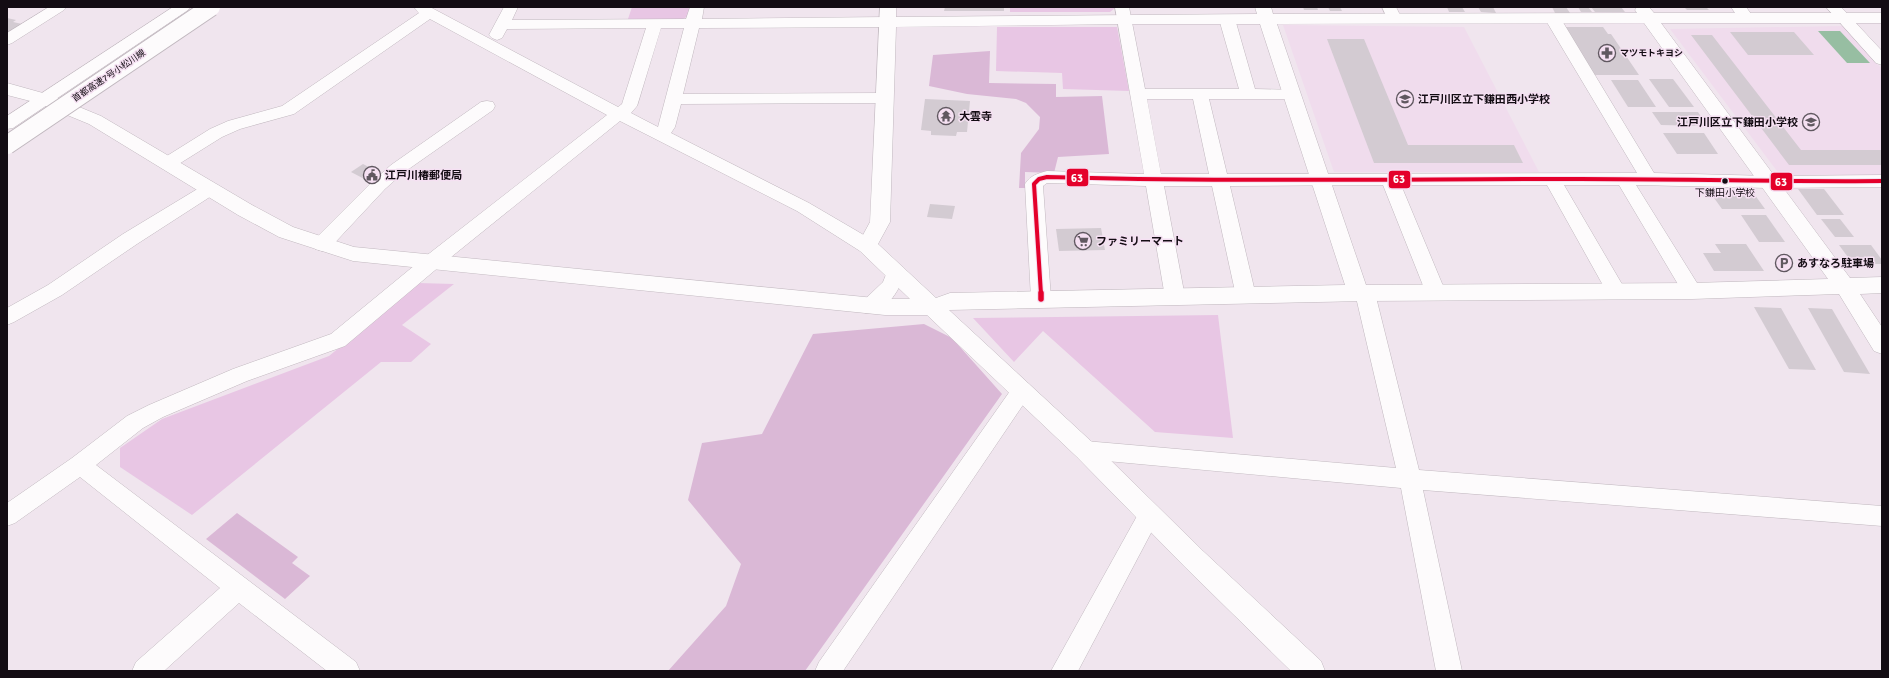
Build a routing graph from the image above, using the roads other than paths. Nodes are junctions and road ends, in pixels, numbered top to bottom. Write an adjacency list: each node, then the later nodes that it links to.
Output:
1 (59, 7): 24 (street)
2 (183, 7): 33 (street)
3 (194, 7): 39 (main road, 首都高速7号小松川線)
4 (211, 7): 41 (main road, 首都高速7号小松川線, bridge)
5 (222, 7): 36 (street)
6 (511, 7): 23 (street)
7 (697, 7): 20 (street)
8 (774, 7): 21 (street)
9 (425, 10): 25 (street); 43 (street)
10 (1838, 12): 15 (main road); 17 (main road); 26 (street)
11 (1124, 13): 16 (main road); 18 (main road); 28 (street)
12 (1265, 13): 13 (main road); 18 (main road); 31 (main road)
13 (1392, 13): 19 (main road)
14 (1646, 13): 15 (main road); 19 (main road); 52 (main road)
15 (1743, 13)
16 (888, 14): 21 (street); 32 (main road)
17 (1882, 18)
18 (1227, 19): 30 (street)
19 (1553, 19): 47 (street)
20 (693, 23): 21 (street); 22 (street); 34 (street)
21 (771, 23)
22 (655, 24): 23 (street); 37 (street)
23 (503, 25): 25 (street)
24 (7, 40)
25 (490, 45): 37 (street)
26 (1882, 60)
27 (7, 89): 33 (main road)
28 (1138, 94): 29 (street); 48 (street)
29 (1200, 94): 30 (street); 49 (street)
30 (1248, 94): 31 (street)
31 (1292, 94): 44 (main road)
32 (884, 98): 34 (street); 55 (main road)
33 (44, 99): 36 (main road); 38 (street)
34 (674, 99): 40 (street)
35 (487, 106): 54 (street)
36 (72, 110): 42 (street); 43 (main road)
37 (619, 114): 40 (street); 56 (street)
38 (7, 124)
39 (7, 132)
40 (660, 134): 55 (street)
41 (7, 145)
42 (7, 154)
43 (168, 163): 53 (main road)
44 (1321, 179): 49 (street); 50 (street); 62 (main road)
45 (1552, 179): 46 (street); 50 (street); 60 (street)
46 (1624, 179): 47 (street); 61 (street)
47 (1649, 179): 52 (street)
48 (1154, 180): 49 (street); 65 (street); 66 (street)
49 (1219, 180): 64 (street)
50 (1390, 180): 63 (street)
51 (1882, 181): 52 (street)
52 (1769, 182): 59 (main road)
53 (210, 189): 54 (main road); 69 (street)
54 (322, 244): 56 (main road)
55 (867, 246): 57 (main road)
56 (433, 261): 67 (main road); 73 (street)
57 (896, 272): 67 (street); 68 (main road)
58 (1882, 286): 59 (main road)
59 (1845, 287): 61 (main road); 70 (main road)
60 (1616, 291): 61 (main road); 63 (main road)
61 (1692, 291)
62 (1361, 293): 63 (main road); 64 (main road); 74 (street)
63 (1436, 293)
64 (1246, 296): 65 (main road)
65 (1175, 297): 66 (main road)
66 (1041, 299): 68 (main road)
67 (869, 307): 68 (main road)
68 (933, 307): 71 (main road)
69 (7, 317)
70 (1882, 345)
71 (1022, 390): 72 (main road); 82 (street)
72 (1085, 450): 74 (street); 75 (main road)
73 (80, 464): 76 (street); 78 (street)
74 (1410, 480): 77 (street); 84 (street)
75 (1150, 514): 79 (main road); 83 (street)
76 (7, 516)
77 (1882, 516)
78 (238, 588): 80 (street); 81 (street)
79 (1300, 667)
80 (144, 671)
81 (347, 671)
82 (828, 671)
83 (1064, 671)
84 (1449, 671)

